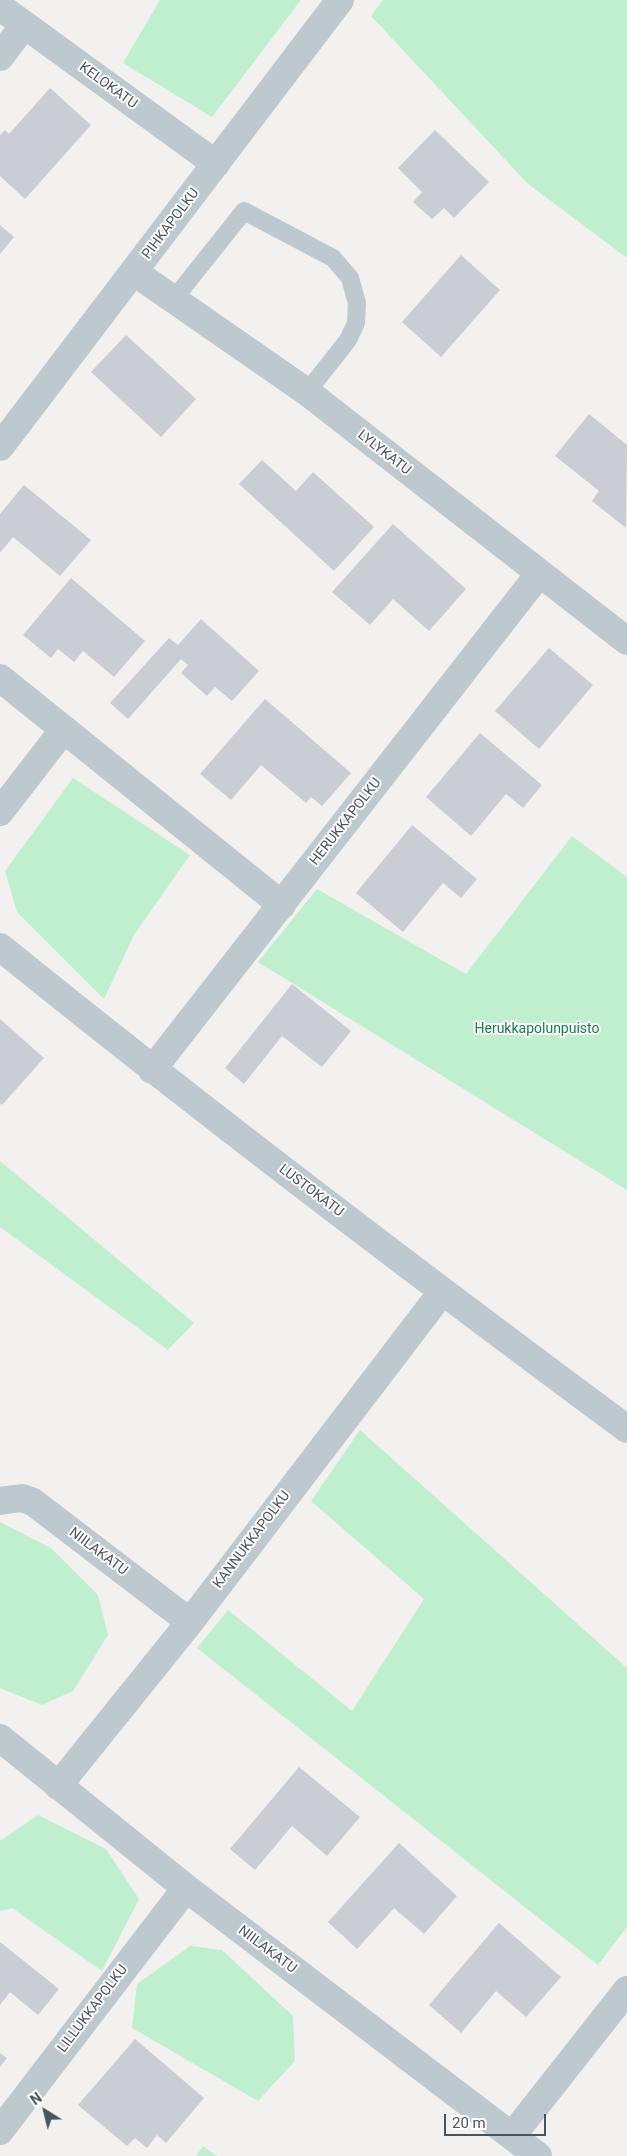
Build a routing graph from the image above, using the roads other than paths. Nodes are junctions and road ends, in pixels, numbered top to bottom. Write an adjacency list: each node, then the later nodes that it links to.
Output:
1 (340, 0): 5 (street, PIHKAPOLKU)
2 (0, 7): 3 (street, KELOKATU)
3 (24, 25): 4 (street); 5 (street, KELOKATU)
4 (0, 57)
5 (216, 164): 6 (street, PIHKAPOLKU)
6 (134, 272): 7 (street, LYLYKATU); 9 (street, PIHKAPOLKU)
7 (174, 299): 8 (street, LYLYKATU); 8 (lane)
8 (306, 392): 10 (street, LYLYKATU)
9 (0, 447)
10 (539, 574): 11 (street, LYLYKATU); 15 (street, HERUKKAPOLKU)
11 (627, 641)
12 (0, 678): 13 (street)
13 (64, 729): 14 (street); 15 (street)
14 (0, 812)
15 (282, 905): 17 (street, HERUKKAPOLKU)
16 (0, 947): 17 (street, LUSTOKATU)
17 (152, 1070): 18 (street, LUSTOKATU)
18 (442, 1292): 19 (street, LUSTOKATU); 21 (street, KANNUKKAPOLKU)
19 (627, 1429)
20 (0, 1501): 21 (street, NIILAKATU)
21 (190, 1622): 23 (street, KANNUKKAPOLKU)
22 (0, 1738): 23 (street, NIILAKATU)
23 (58, 1786): 24 (street, NIILAKATU)
24 (186, 1888): 26 (street, LILLUKKAPOLKU); 27 (street, NIILAKATU)
25 (627, 1990): 27 (street)
26 (0, 2131)
27 (512, 2136): 28 (street, NIILAKATU)
28 (538, 2156)

